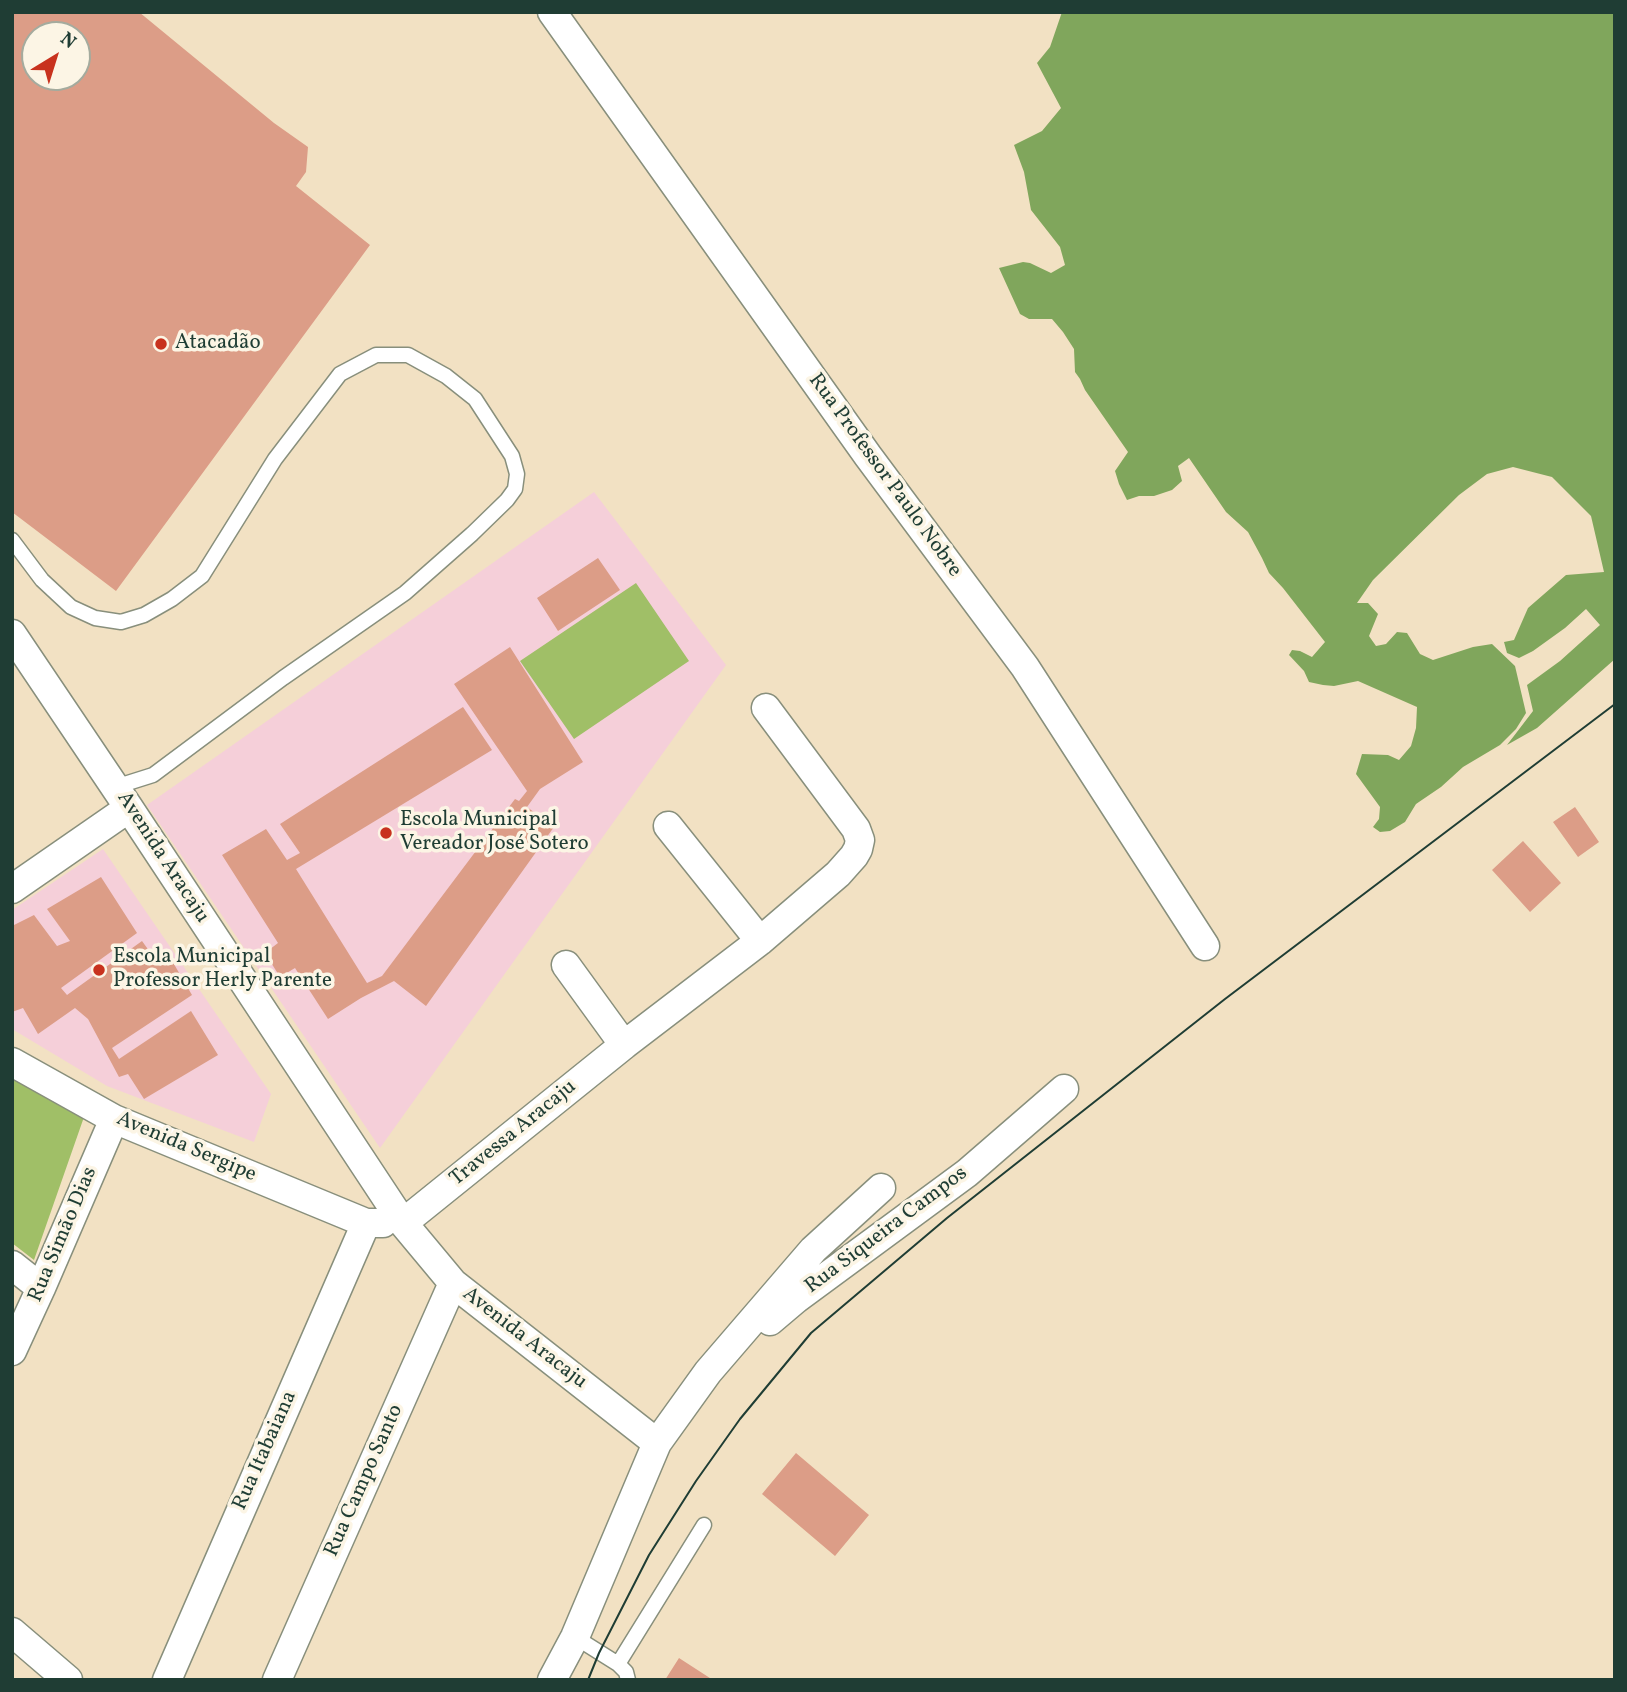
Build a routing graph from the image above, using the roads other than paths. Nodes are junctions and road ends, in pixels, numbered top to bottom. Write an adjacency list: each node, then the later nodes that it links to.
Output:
1 (552, 12): 9 (street, Rua Professor Paulo Nobre)
2 (12, 540): 5 (lane)
3 (12, 634): 5 (street, Avenida Aracaju)
4 (766, 708): 8 (street, Travessa Aracaju)
5 (122, 797): 7 (street); 17 (street, Avenida Aracaju)
6 (668, 826): 8 (street)
7 (12, 889)
8 (760, 941): 11 (street, Travessa Aracaju)
9 (1205, 946)
10 (566, 965): 11 (street)
11 (624, 1045): 17 (street, Travessa Aracaju)
12 (12, 1062): 14 (street, Avenida Sergipe)
13 (1064, 1089): 22 (street, Rua Siqueira Campos)
14 (114, 1119): 16 (street, Avenida Sergipe); 20 (street, Rua Simão Dias)
15 (881, 1188): 22 (street, Rua Siqueira Campos)
16 (366, 1223): 17 (street); 29 (street, Rua Itabaiana)
17 (403, 1223): 19 (street, Avenida Aracaju)
18 (12, 1265): 20 (street)
19 (453, 1283): 23 (street, Avenida Aracaju); 30 (street, Rua Campo Santo)
20 (41, 1288): 21 (street, Rua Simão Dias)
21 (12, 1351)
22 (708, 1372): 23 (street, Rua Siqueira Campos)
23 (657, 1443): 26 (street, Rua Siqueira Campos)
24 (704, 1525): 27 (lane)
25 (12, 1632): 28 (street)
26 (575, 1637): 27 (lane); 31 (street, Rua Siqueira Campos)
27 (618, 1664): 32 (lane)
28 (68, 1680)
29 (167, 1680)
30 (277, 1680)
31 (552, 1680)
32 (628, 1680)

